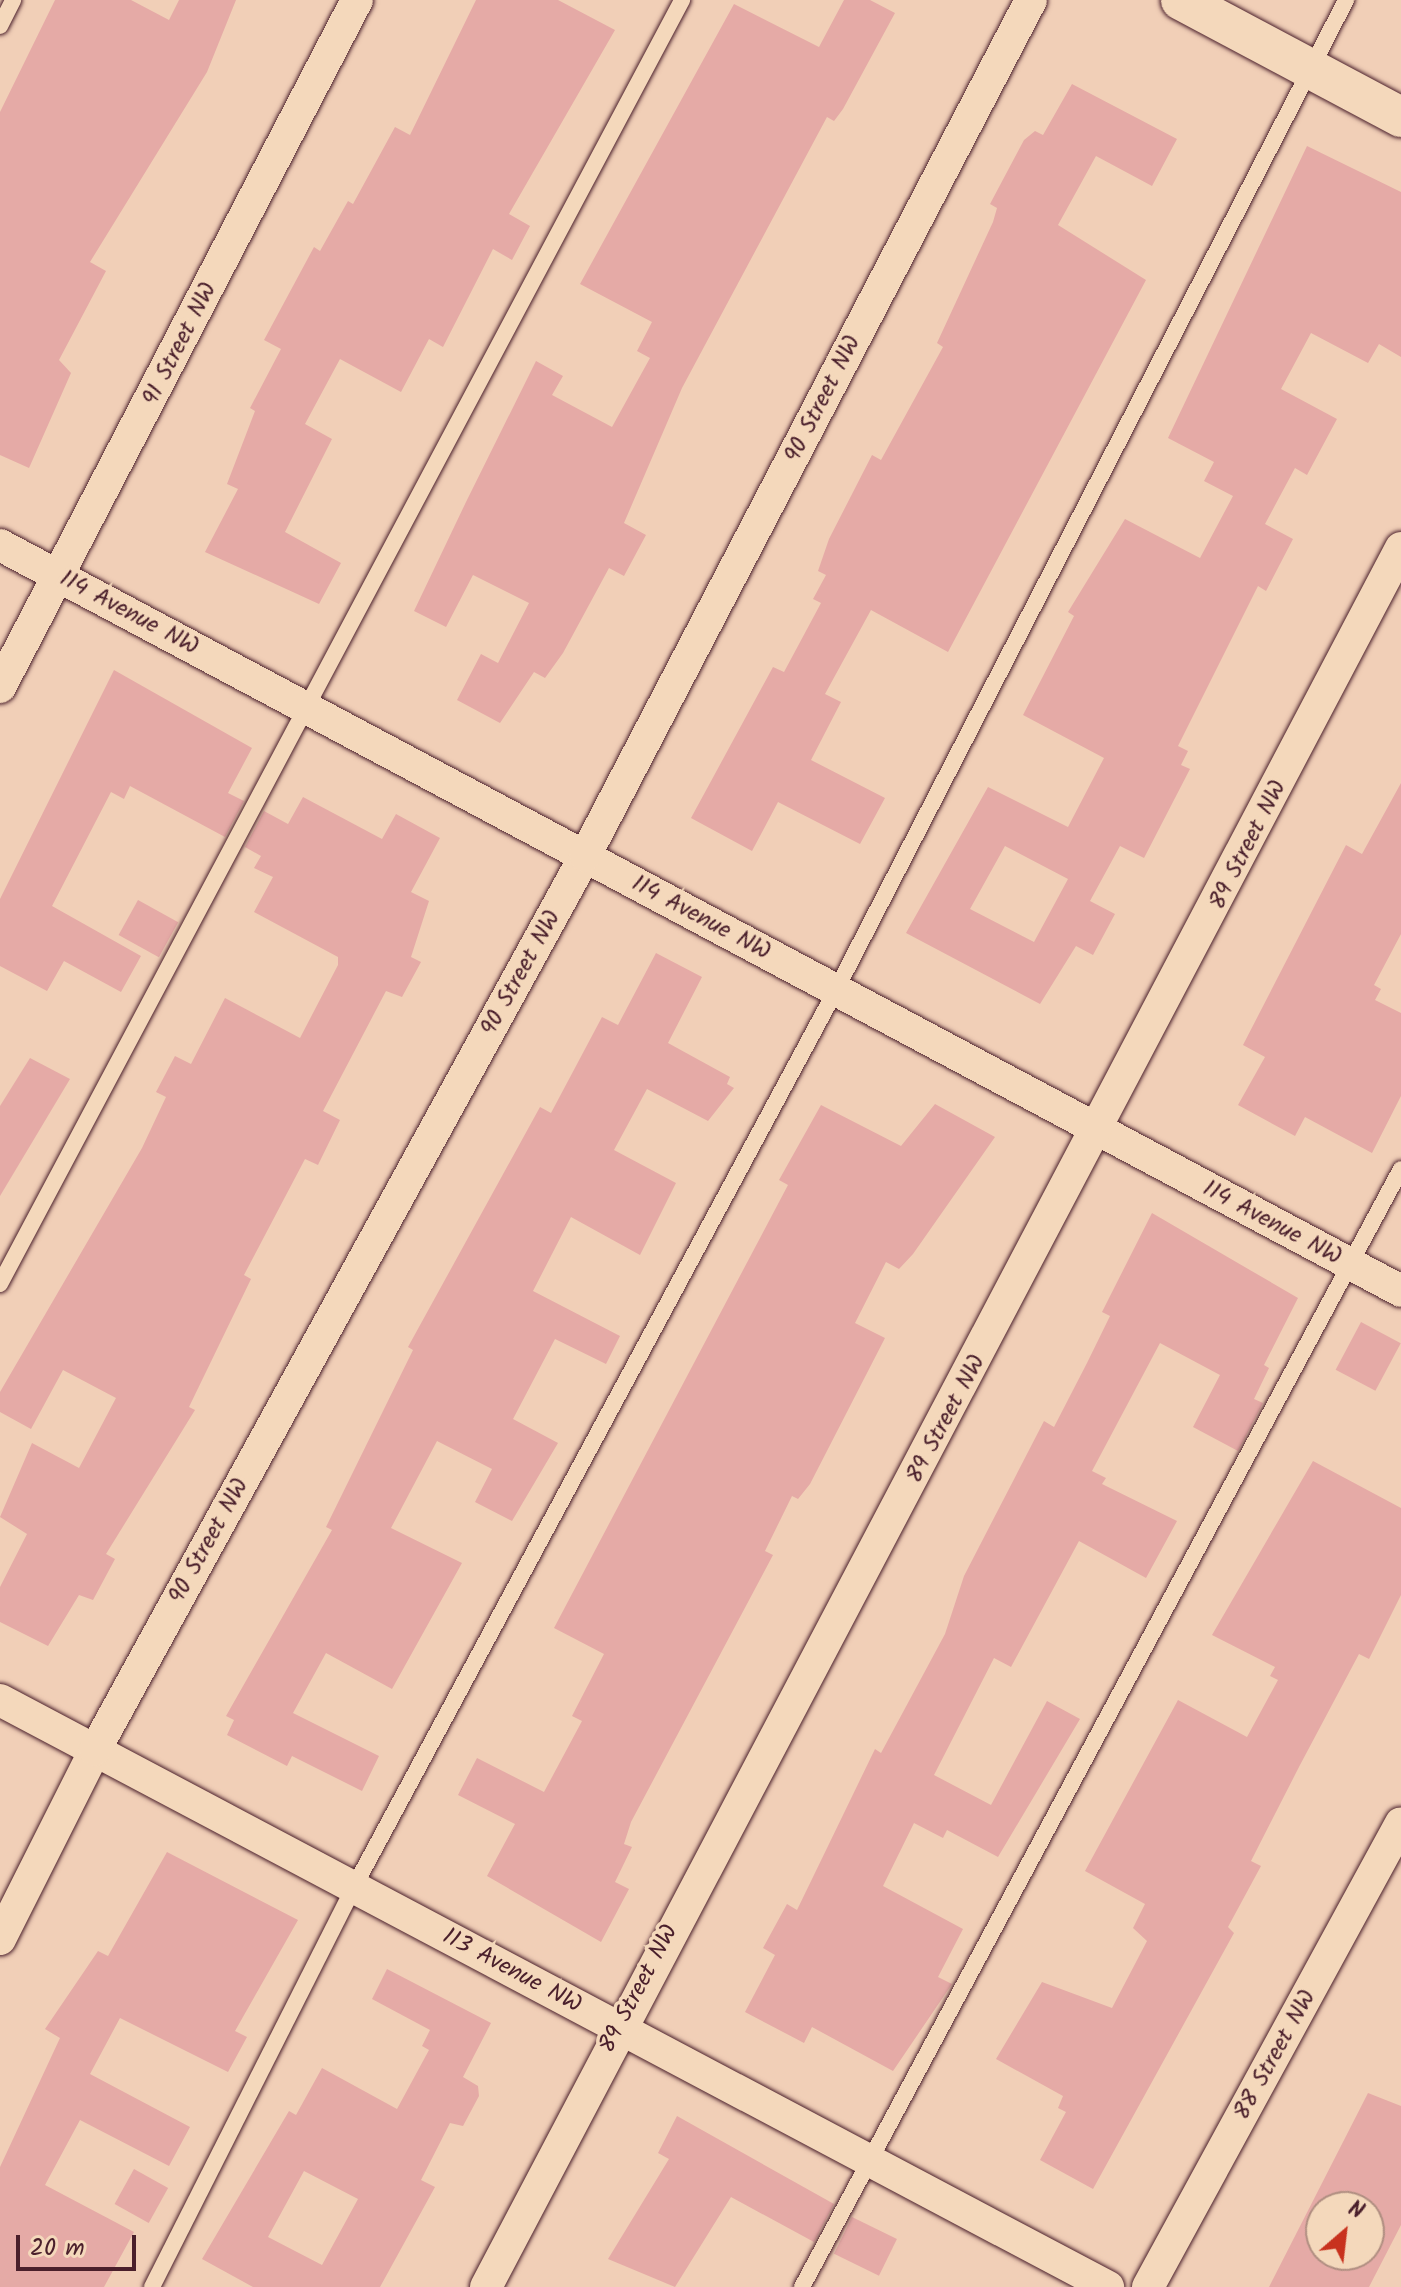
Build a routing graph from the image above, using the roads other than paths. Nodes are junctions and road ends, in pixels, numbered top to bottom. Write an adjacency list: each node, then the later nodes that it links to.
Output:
1 (13, 0): 7 (lane)
2 (357, 0): 12 (street, 91 Street NW)
3 (682, 0): 14 (lane)
4 (1031, 0): 15 (street, 90 Street NW)
5 (1181, 0): 8 (street)
6 (1346, 0): 8 (lane)
7 (0, 26)
8 (1309, 68): 9 (street); 16 (lane)
9 (1401, 117)
10 (0, 545): 12 (street, 114 Avenue NW)
11 (1401, 548): 17 (street, 89 Street NW)
12 (61, 577): 13 (street, 91 Street NW); 14 (street, 114 Avenue NW)
13 (0, 687)
14 (309, 709): 15 (street, 114 Avenue NW); 20 (lane)
15 (585, 856): 16 (street, 114 Avenue NW); 23 (street, 90 Street NW)
16 (836, 990): 17 (street, 114 Avenue NW); 25 (lane)
17 (1100, 1131): 19 (street, 114 Avenue NW); 27 (street, 89 Street NW)
18 (1401, 1169): 19 (lane)
19 (1351, 1265): 21 (street, 114 Avenue NW); 28 (lane)
20 (0, 1284)
21 (1401, 1291)
22 (0, 1700): 23 (street, 113 Avenue NW)
23 (95, 1750): 25 (street, 113 Avenue NW); 26 (street, 90 Street NW)
24 (1401, 1823): 33 (street, 88 Street NW)
25 (354, 1887): 27 (street, 113 Avenue NW); 29 (lane)
26 (0, 1939)
27 (618, 2027): 28 (street, 113 Avenue NW); 30 (street, 89 Street NW)
28 (867, 2159): 31 (lane); 32 (street, 113 Avenue NW)
29 (152, 2287)
30 (486, 2287)
31 (802, 2287)
32 (1108, 2287)
33 (1148, 2287)

